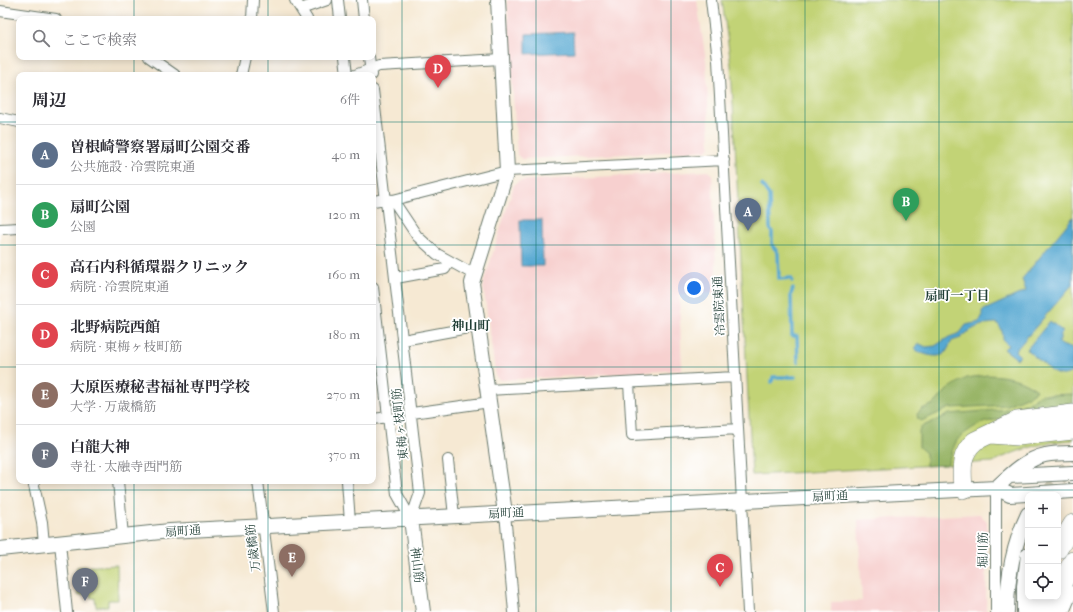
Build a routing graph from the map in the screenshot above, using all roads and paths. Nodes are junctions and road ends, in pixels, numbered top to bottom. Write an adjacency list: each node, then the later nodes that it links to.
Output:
1 (253, 0): 11 (street)
2 (295, 0): 8 (street)
3 (327, 0): 8 (street)
4 (338, 0): 13 (street)
5 (362, 0): 14 (street)
6 (498, 0): 15 (street)
7 (711, 0): 27 (street, 冷雲院東通)
8 (301, 9): 12 (street)
9 (0, 11): 10 (street)
10 (35, 16)
11 (252, 16)
12 (305, 16)
13 (340, 16)
14 (364, 16)
15 (501, 59): 23 (street); 28 (street)
16 (153, 60): 20 (street)
17 (245, 60): 21 (street)
18 (345, 60): 22 (street)
19 (369, 60): 23 (street)
20 (171, 72)
21 (241, 72)
22 (347, 72)
23 (371, 72)
24 (376, 109): 29 (street, 東梅ヶ枝町筋)
25 (0, 118): 26 (street)
26 (16, 121)
27 (724, 160): 28 (street); 39 (street, 冷雲院東通)
28 (507, 171): 29 (street); 34 (street)
29 (390, 199): 30 (street); 33 (street); 35 (street, 東梅ヶ枝町筋)
30 (376, 201)
31 (16, 228): 32 (street)
32 (0, 229)
33 (449, 262): 34 (street); 35 (street)
34 (475, 275): 36 (street)
35 (396, 278): 37 (street, 東梅ヶ枝町筋)
36 (478, 326): 37 (street); 41 (street)
37 (403, 340): 42 (street, 東梅ヶ枝町筋)
38 (376, 346): 44 (street, 東梅ヶ枝町筋)
39 (735, 376): 40 (street); 47 (street, 冷雲院東通)
40 (629, 383): 41 (street); 47 (street)
41 (489, 396): 42 (street); 62 (street)
42 (412, 413): 64 (street, 東梅ヶ枝町筋)
43 (1073, 414): 49 (highway)
44 (389, 417): 45 (street); 64 (street, 東梅ヶ枝町筋)
45 (376, 419)
46 (1073, 422): 49 (highway)
47 (738, 429): 61 (street, 冷雲院東通)
48 (1073, 430): 49 (highway)
49 (989, 434): 59 (highway)
50 (1073, 453): 53 (street)
51 (448, 460): 63 (street)
52 (1073, 473): 53 (street)
53 (1009, 476): 58 (street)
54 (34, 484): 71 (street)
55 (118, 484): 69 (street)
56 (258, 484): 68 (street, 万歳橋筋)
57 (347, 484): 66 (street)
58 (996, 488): 59 (street, 扇町通); 60 (street); 85 (street, 堀川筋)
59 (963, 489): 61 (street, 扇町通)
60 (1073, 491)
61 (742, 501): 62 (street, 扇町通); 84 (street, 冷雲院東通)
62 (505, 513): 63 (street, 扇町通); 83 (street)
63 (454, 516): 64 (street, 扇町通)
64 (410, 519): 66 (street, 扇町通); 82 (street, 神山筋)
65 (1025, 521): 86 (street)
66 (350, 522): 68 (street, 扇町通)
67 (1073, 524): 72 (highway)
68 (263, 526): 69 (street, 扇町通); 81 (street, 万歳橋筋)
69 (124, 536): 70 (street, 扇町通)
70 (60, 543): 71 (street, 扇町通); 80 (street)
71 (44, 544): 73 (street, 扇町通)
72 (1061, 544)
73 (0, 549)
74 (1073, 561): 76 (highway)
75 (1027, 564): 87 (street)
76 (1061, 586)
77 (1073, 591): 90 (street)
78 (1037, 600): 88 (highway)
79 (1055, 600): 89 (highway)
80 (67, 612)
81 (274, 612)
82 (423, 612)
83 (514, 612)
84 (748, 612)
85 (996, 612)
86 (1007, 612)
87 (1024, 612)
88 (1034, 612)
89 (1052, 612)
90 (1064, 612)

